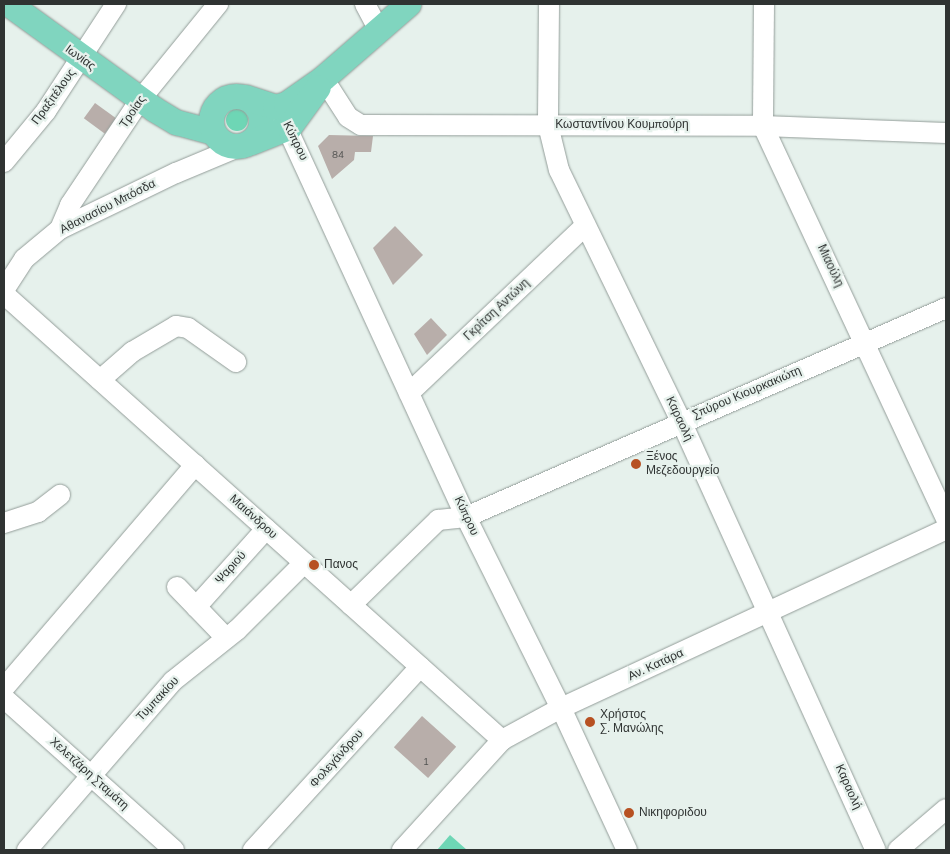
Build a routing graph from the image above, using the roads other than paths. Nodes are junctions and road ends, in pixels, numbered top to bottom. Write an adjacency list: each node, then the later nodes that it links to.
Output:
1 (116, 4): 9 (street, Πραξιτέλους)
2 (218, 4): 12 (street, Τροίας)
3 (365, 4): 8 (street)
4 (408, 4): 8 (main road)
5 (549, 4): 14 (street, Καραολή)
6 (764, 4): 15 (street, Μιαούλη)
7 (9, 7): 9 (main road, Ιωνίας)
8 (377, 27): 10 (main road)
9 (81, 59): 12 (main road, Ιωνίας); 19 (street, Πραξιτέλους)
10 (323, 78): 13 (main road); 14 (street, Κωσταντίνου Κουμπούρη); 18 (main road)
11 (236, 98): 12 (main road); 13 (main road, Κύπρου); 16 (main road); 18 (main road)
12 (147, 104): 16 (main road, Ιωνίας); 22 (street, Τροίας)
13 (275, 107): 18 (street, Κύπρου)
14 (548, 125): 15 (street, Κωσταντίνου Κουμπούρη); 21 (street, Καραολή)
15 (764, 126): 17 (street, Κωσταντίνου Κουμπούρη); 26 (street, Μιαούλη)
16 (213, 132): 18 (main road); 20 (street, Αθανασίου Μπόσδα)
17 (946, 133)
18 (263, 138): 20 (street, Αθανασίου Μπόσδα); 29 (street, Κύπρου)
19 (4, 162)
20 (176, 173): 22 (street, Αθανασίου Μπόσδα)
21 (586, 226): 29 (street, Γκρίτση Αντώνη); 30 (street, Καραολή)
22 (60, 229): 23 (street, Αθανασίου Μπόσδα)
23 (4, 290)
24 (4, 294): 28 (street, Μαιάνδρου)
25 (946, 308): 26 (street, Σπύρου Κιουρκακιώτη)
26 (867, 344): 30 (street, Σπύρου Κιουρκακιώτη); 34 (street, Μιαούλη)
27 (236, 362): 28 (street)
28 (100, 380): 31 (street, Μαιάνδρου)
29 (409, 393): 33 (street, Κύπρου)
30 (681, 421): 33 (street, Σπύρου Κιουρκακιώτη); 42 (street, Καραολή)
31 (195, 466): 36 (street, Μαιάνδρου); 45 (street)
32 (60, 495): 35 (street)
33 (466, 517): 40 (street, Σπύρου Κιουρκακιώτη); 47 (street, Κύπρου)
34 (946, 518)
35 (4, 523)
36 (266, 528): 38 (street, Μαιάνδρου); 41 (street, Ψαριού)
37 (946, 529): 42 (street, Αν. Κατάρα)
38 (304, 563): 40 (street, Μαιάνδρου); 43 (street, Τυμπακίου)
39 (177, 586): 41 (street)
40 (351, 605): 44 (street, Μαιάνδρου)
41 (196, 607): 43 (street)
42 (769, 612): 47 (street, Αν. Κατάρα); 56 (street, Καραολή)
43 (226, 638): 49 (street, Τυμπακίου)
44 (420, 667): 48 (street, Μαιάνδρου); 53 (street, Φολεγάνδρου)
45 (4, 688)
46 (4, 698): 49 (street, Χελετζάρη Σταμάτη)
47 (562, 708): 48 (street, Αν. Κατάρα); 55 (street, Κύπρου)
48 (502, 740): 54 (street, Αν. Κατάρα)
49 (90, 774): 51 (street, Τυμπακίου); 52 (street, Χελετζάρη Σταμάτη)
50 (946, 808): 57 (street)
51 (27, 850)
52 (174, 850)
53 (253, 850)
54 (402, 850)
55 (627, 850)
56 (876, 850)
57 (898, 850)

